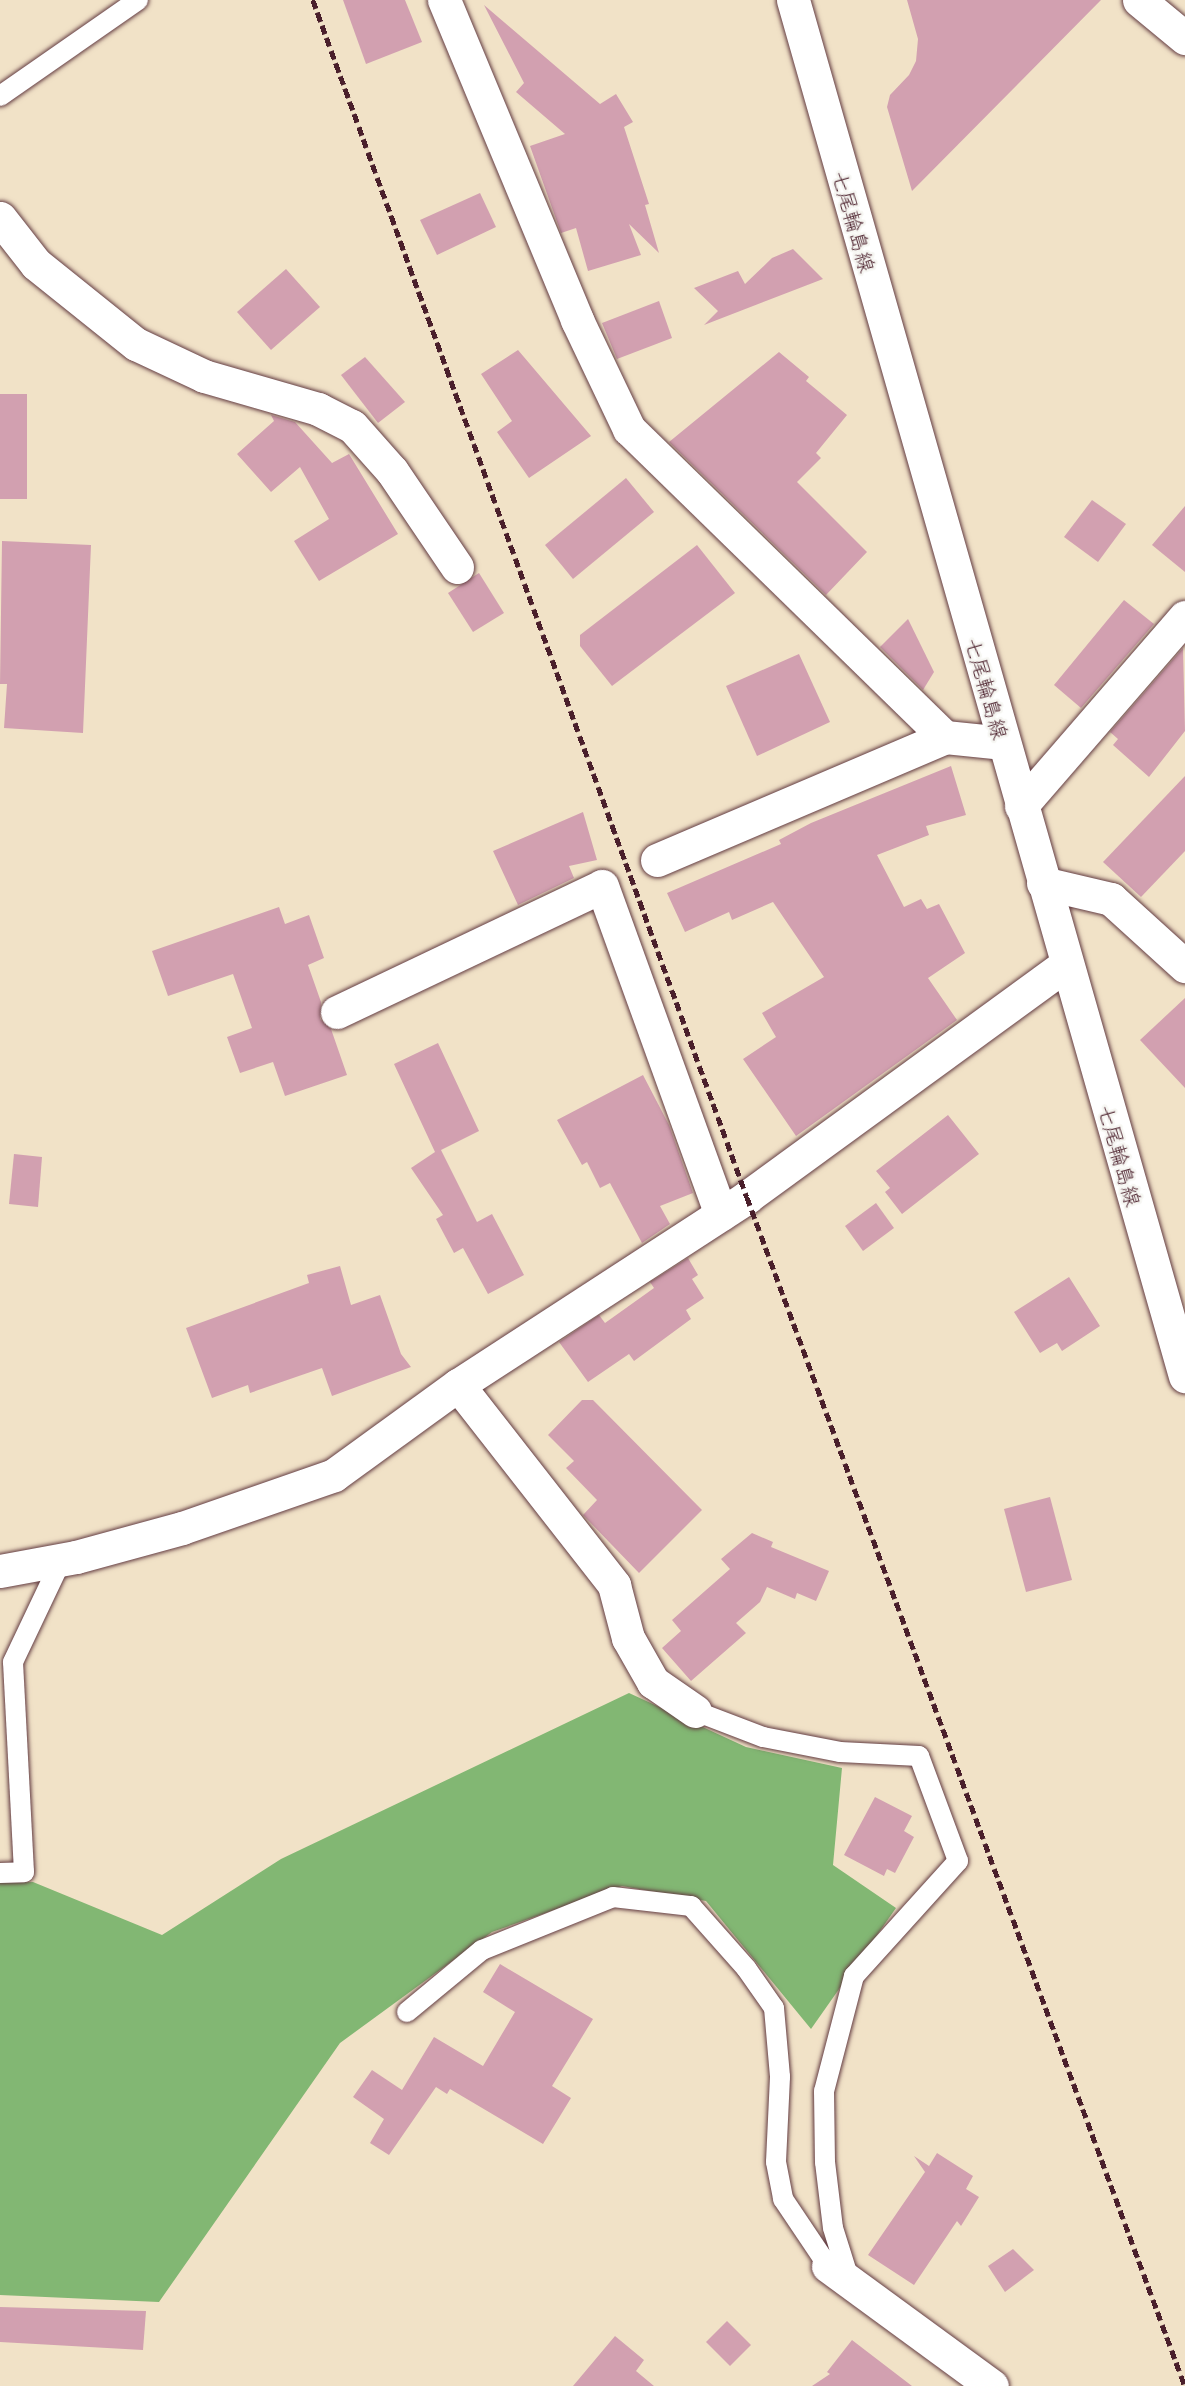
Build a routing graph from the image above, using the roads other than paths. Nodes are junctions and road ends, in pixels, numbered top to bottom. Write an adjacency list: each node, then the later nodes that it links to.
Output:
1 (138, 0): 6 (lane)
2 (444, 0): 10 (street)
3 (793, 0): 11 (street, 七尾輪島線)
4 (1139, 0): 5 (street)
5 (1185, 38)
6 (0, 96)
7 (0, 218): 8 (street)
8 (457, 567)
9 (1185, 617): 12 (street)
10 (945, 737): 11 (street); 13 (street)
11 (1004, 743): 12 (street, 七尾輪島線)
12 (1021, 806): 14 (street, 七尾輪島線)
13 (657, 860)
14 (1044, 883): 15 (street, 七尾輪島線); 16 (street)
15 (1066, 964): 18 (street); 19 (street, 七尾輪島線)
16 (1185, 966)
17 (338, 1012): 18 (street)
18 (721, 1214): 20 (street)
19 (1185, 1376)
20 (458, 1385): 21 (street); 23 (street)
21 (62, 1560): 22 (street); 24 (lane)
22 (0, 1571)
23 (695, 1711): 26 (lane)
24 (0, 1873)
25 (407, 2012): 26 (lane)
26 (838, 2274): 27 (street)
27 (992, 2386)

